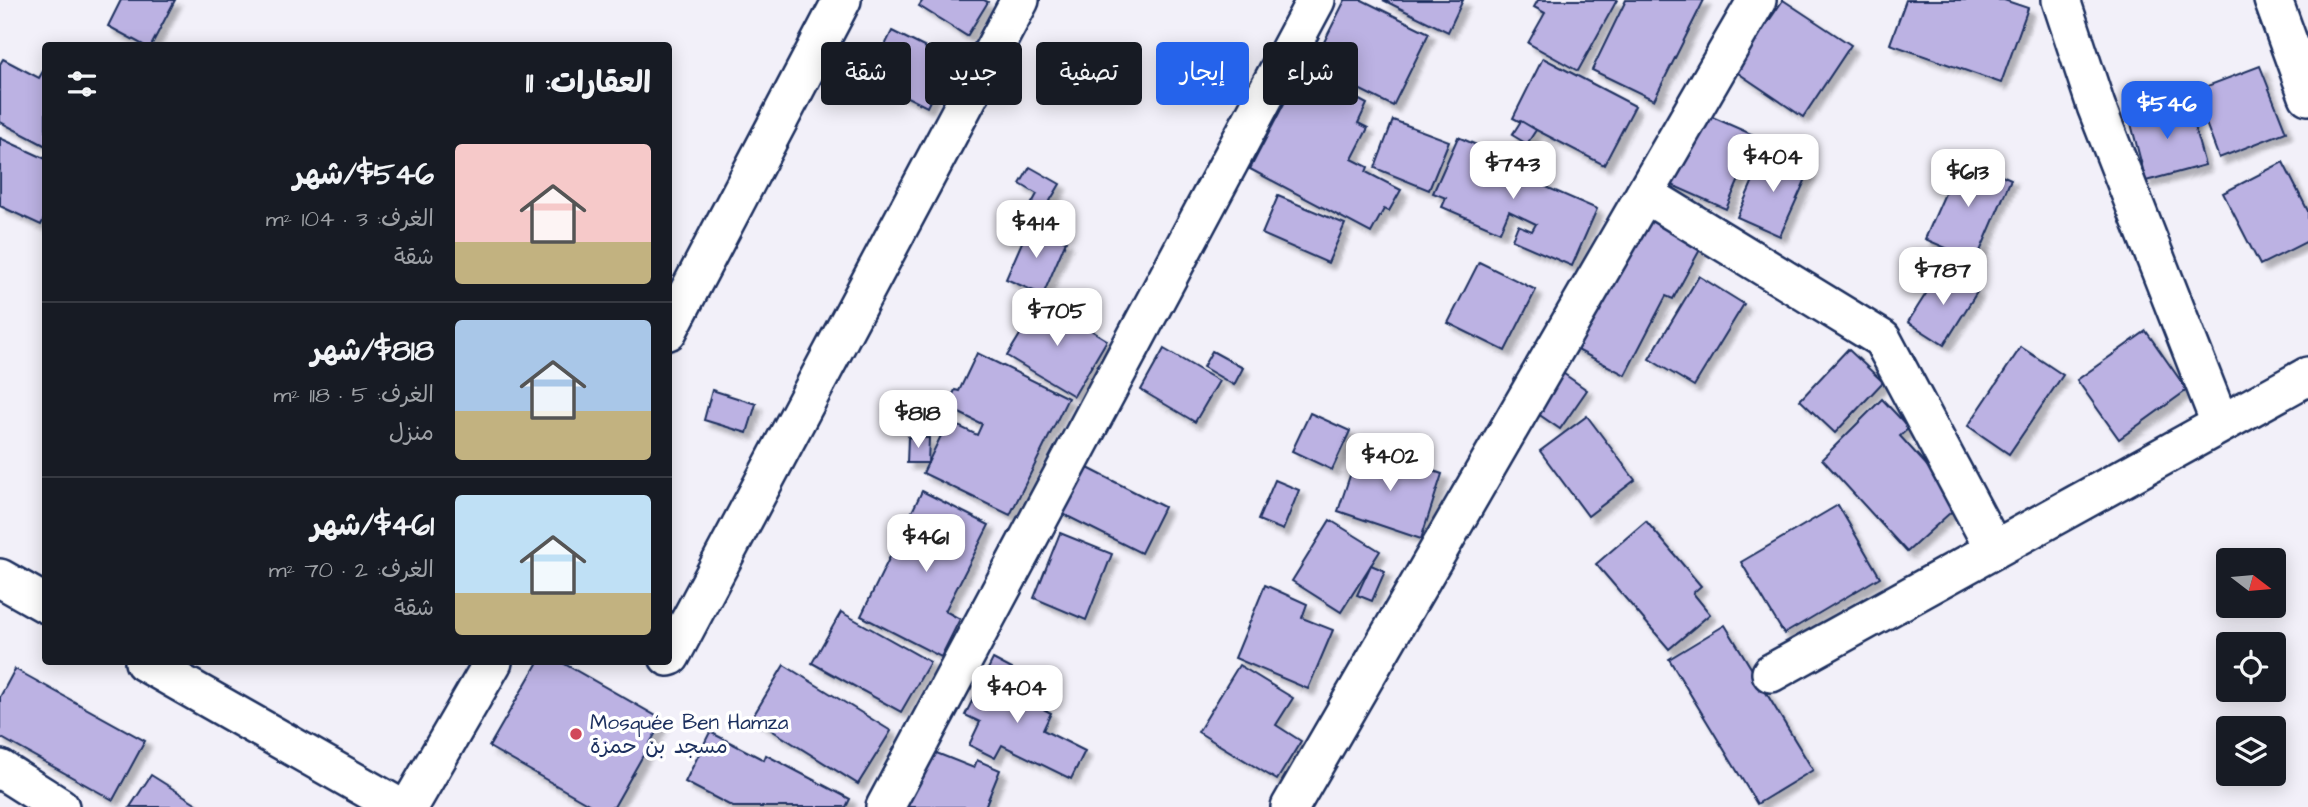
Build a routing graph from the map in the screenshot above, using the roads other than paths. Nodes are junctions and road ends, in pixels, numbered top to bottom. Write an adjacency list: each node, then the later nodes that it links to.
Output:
1 (842, 0): 9 (street)
2 (1020, 0): 15 (street)
3 (1316, 0): 22 (street)
4 (1757, 0): 8 (street)
5 (2061, 0): 11 (street)
6 (2273, 0): 7 (street)
7 (2308, 96)
8 (1645, 194): 12 (street); 23 (street)
9 (672, 323)
10 (2308, 376): 11 (street)
11 (2220, 423): 12 (street)
12 (1994, 549): 18 (street)
13 (4, 591): 14 (street)
14 (42, 603)
15 (672, 652)
16 (149, 665): 20 (street)
17 (490, 665): 20 (street)
18 (1771, 673)
19 (0, 769): 21 (street)
20 (396, 806)
21 (60, 807)
22 (885, 807)
23 (1290, 807)

